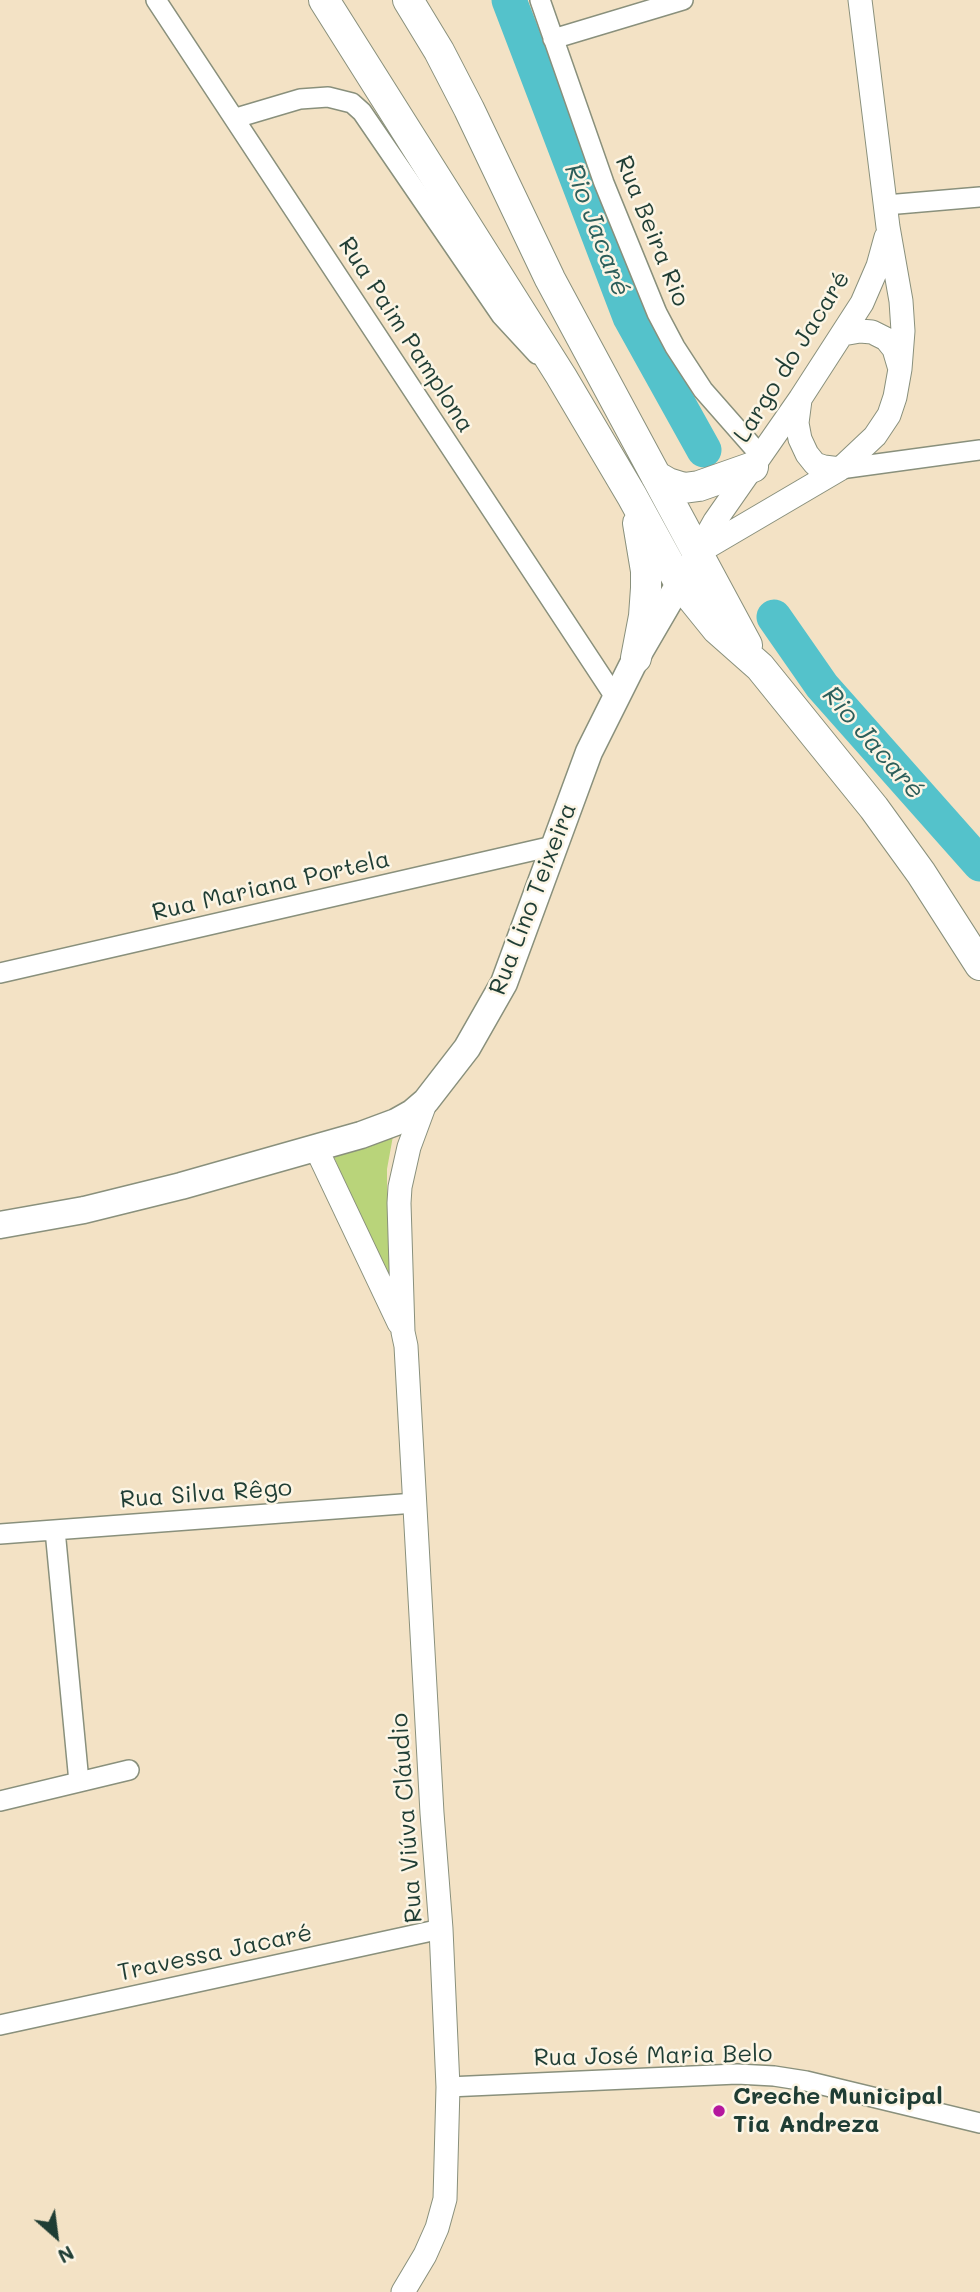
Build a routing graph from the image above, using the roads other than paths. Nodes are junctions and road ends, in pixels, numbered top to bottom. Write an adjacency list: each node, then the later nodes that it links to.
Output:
1 (156, 0): 8 (street, Rua Paim Pamplona)
2 (324, 0): 13 (main road)
3 (408, 0): 18 (main road)
4 (540, 0): 7 (street, Rua Beira Rio)
5 (683, 0): 7 (street)
6 (860, 0): 10 (street)
7 (554, 39): 16 (street, Rua Beira Rio)
8 (236, 118): 13 (street); 24 (street, Rua Paim Pamplona)
9 (980, 197): 10 (street)
10 (887, 216): 11 (street, Largo do Jacaré); 12 (street)
11 (843, 334): 12 (street); 14 (street, Largo do Jacaré)
12 (900, 369): 17 (street)
13 (561, 376): 19 (main road)
14 (800, 399): 16 (street, Largo do Jacaré); 17 (street)
15 (980, 450): 17 (street)
16 (757, 461): 18 (main road); 20 (street, Largo do Jacaré)
17 (840, 469): 20 (street)
18 (656, 476): 20 (main road)
19 (632, 496): 21 (main road); 22 (main road)
20 (697, 553): 21 (main road, Rua Lino Teixeira); 23 (main road)
21 (679, 582): 22 (main road, Rua Lino Teixeira); 23 (main road)
22 (636, 659): 24 (main road, Rua Lino Teixeira)
23 (760, 667): 26 (main road)
24 (615, 697): 25 (main road, Rua Lino Teixeira)
25 (553, 846): 27 (street, Rua Mariana Portela); 28 (main road, Rua Lino Teixeira)
26 (980, 965)
27 (0, 973)
28 (426, 1101): 29 (main road, Rua Lino Teixeira); 31 (street, Rua Viúva Cláudio)
29 (316, 1148): 30 (main road, Rua Lino Teixeira); 31 (street)
30 (0, 1225)
31 (404, 1332): 32 (street, Rua Viúva Cláudio)
32 (415, 1503): 33 (street, Rua Silva Rêgo); 38 (street, Rua Viúva Cláudio)
33 (55, 1530): 34 (street, Rua Silva Rêgo); 36 (street)
34 (0, 1534)
35 (129, 1770): 36 (street)
36 (79, 1782): 37 (street)
37 (0, 1801)
38 (441, 1929): 39 (street, Travessa Jacaré); 40 (street, Rua Viúva Cláudio)
39 (0, 2025)
40 (448, 2087): 41 (street, Rua José Maria Belo); 42 (street, Rua Viúva Cláudio)
41 (980, 2123)
42 (403, 2292)

